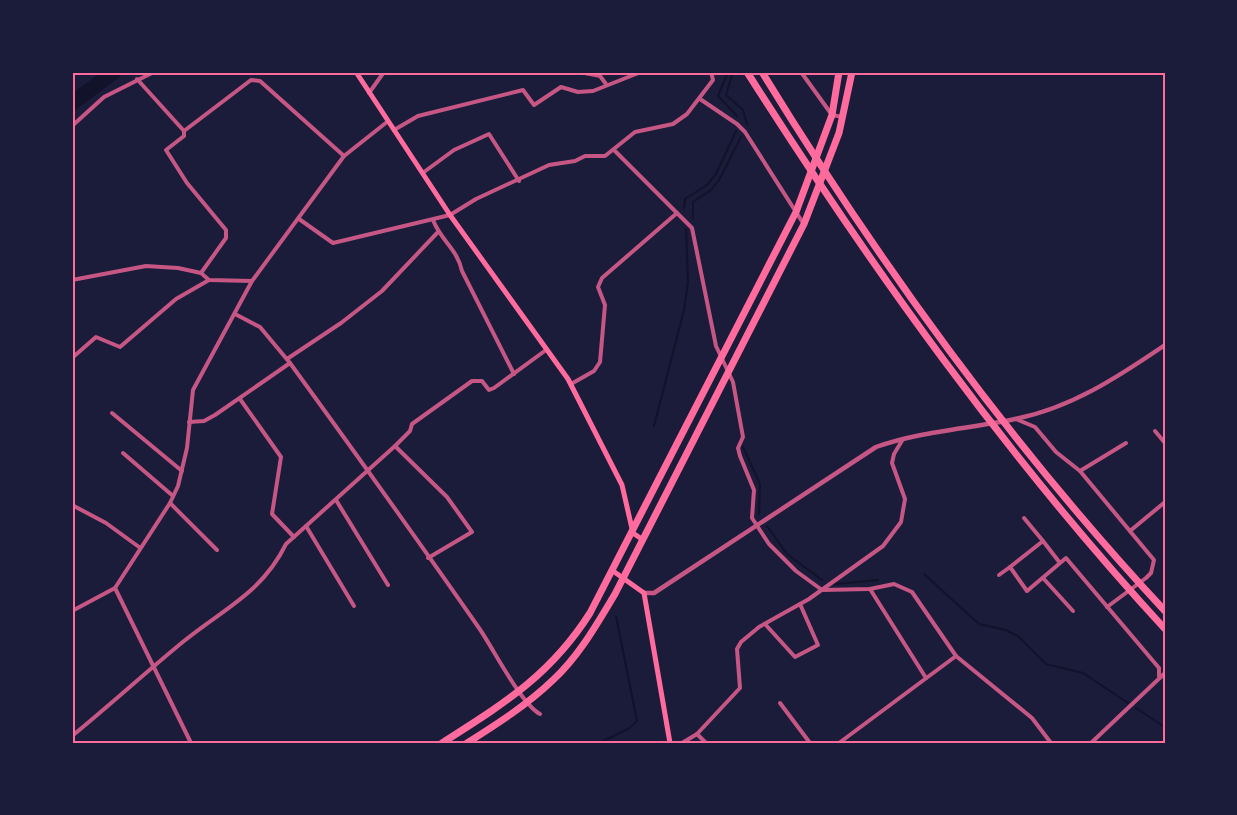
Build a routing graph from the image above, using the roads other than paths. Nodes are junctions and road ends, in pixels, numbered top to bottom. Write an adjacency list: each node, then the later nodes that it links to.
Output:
1 (154, 72): 13 (street)
2 (356, 72): 15 (main road)
3 (384, 72): 15 (street)
4 (580, 72): 12 (street)
5 (641, 72): 14 (street)
6 (711, 72): 16 (street)
7 (747, 72): 94 (highway)
8 (762, 72): 92 (highway)
9 (801, 72): 17 (street)
10 (839, 72): 17 (highway)
11 (852, 72): 18 (highway)
12 (599, 74): 14 (street)
13 (137, 79): 20 (street); 21 (street)
14 (606, 84): 22 (street)
15 (369, 93): 19 (main road)
16 (700, 99): 23 (street); 27 (street)
17 (832, 115): 18 (street); 27 (highway)
18 (844, 117): 32 (highway)
19 (387, 122): 22 (main road); 24 (street)
20 (72, 126)
21 (184, 131): 24 (street); 34 (street)
22 (394, 131): 25 (main road)
23 (615, 151): 26 (street); 28 (street)
24 (344, 156): 30 (street)
25 (424, 172): 26 (street); 29 (main road)
26 (519, 181): 29 (street)
27 (796, 212): 32 (street); 42 (highway)
28 (677, 213): 42 (street); 46 (street)
29 (450, 215): 31 (street); 40 (main road)
30 (299, 219): 31 (street); 37 (street)
31 (433, 220): 33 (street)
32 (804, 224): 45 (highway)
33 (438, 232): 43 (street); 44 (street)
34 (201, 273): 35 (street); 36 (street)
35 (72, 280)
36 (209, 280): 37 (street); 41 (street)
37 (252, 281): 38 (street)
38 (235, 314): 43 (street); 50 (street)
39 (1165, 345): 49 (street)
40 (546, 350): 44 (street); 46 (main road)
41 (72, 358)
42 (722, 360): 45 (street); 69 (highway)
43 (289, 361): 47 (street); 59 (street)
44 (514, 374): 55 (street)
45 (728, 374): 66 (street); 71 (highway)
46 (571, 384): 69 (main road)
47 (240, 399): 50 (street); 70 (street)
48 (112, 414): 57 (street)
49 (1016, 419): 52 (street); 58 (street)
50 (189, 422): 57 (street)
51 (1155, 431): 54 (street)
52 (904, 437): 66 (street); 85 (street)
53 (1126, 442): 58 (street)
54 (1165, 443)
55 (395, 446): 59 (street); 75 (street)
56 (123, 453): 60 (street)
57 (182, 471): 60 (street)
58 (1080, 471): 68 (street)
59 (367, 472): 61 (street); 75 (street)
60 (173, 496): 63 (street)
61 (336, 500): 67 (street); 82 (street)
62 (1165, 502): 68 (street)
63 (170, 503): 73 (street); 74 (street)
64 (72, 505): 73 (street)
65 (1024, 518): 72 (street)
66 (756, 525): 85 (street); 86 (street)
67 (306, 526): 70 (street); 88 (street)
68 (1130, 531): 89 (street)
69 (633, 533): 71 (main road); 78 (highway)
70 (294, 537): 96 (street)
71 (643, 540): 80 (highway)
72 (1043, 541): 76 (street); 77 (street)
73 (140, 547): 83 (street)
74 (217, 550)
75 (429, 558): 100 (street)
76 (1060, 563): 81 (street); 89 (street)
77 (1010, 567): 79 (street); 81 (street)
78 (613, 571): 80 (main road); 100 (highway)
79 (999, 575)
80 (624, 578): 86 (main road); 101 (highway)
81 (1043, 578): 91 (street)
82 (388, 585)
83 (115, 588): 90 (street); 96 (street)
84 (870, 589): 85 (street); 95 (street); 99 (street)
85 (822, 590): 87 (street)
86 (644, 593): 109 (main road)
87 (800, 604): 93 (street); 93 (street)
88 (354, 606)
89 (1107, 607): 98 (street)
90 (72, 611)
91 (1073, 611)
92 (1165, 611)
93 (765, 624): 104 (street)
94 (1165, 629)
95 (956, 656): 99 (street); 114 (street)
96 (155, 667): 105 (street); 106 (street)
97 (1165, 673): 98 (street)
98 (1159, 676): 115 (street)
99 (926, 678): 113 (street)
100 (520, 691): 101 (street); 107 (highway)
101 (528, 702): 103 (street); 108 (highway)
102 (780, 703): 112 (street)
103 (540, 714)
104 (697, 734): 110 (street); 111 (street)
105 (72, 736)
106 (191, 743)
107 (442, 743)
108 (467, 743)
109 (670, 743)
110 (682, 743)
111 (706, 743)
112 (810, 743)
113 (839, 743)
114 (1051, 743)
115 (1091, 743)

